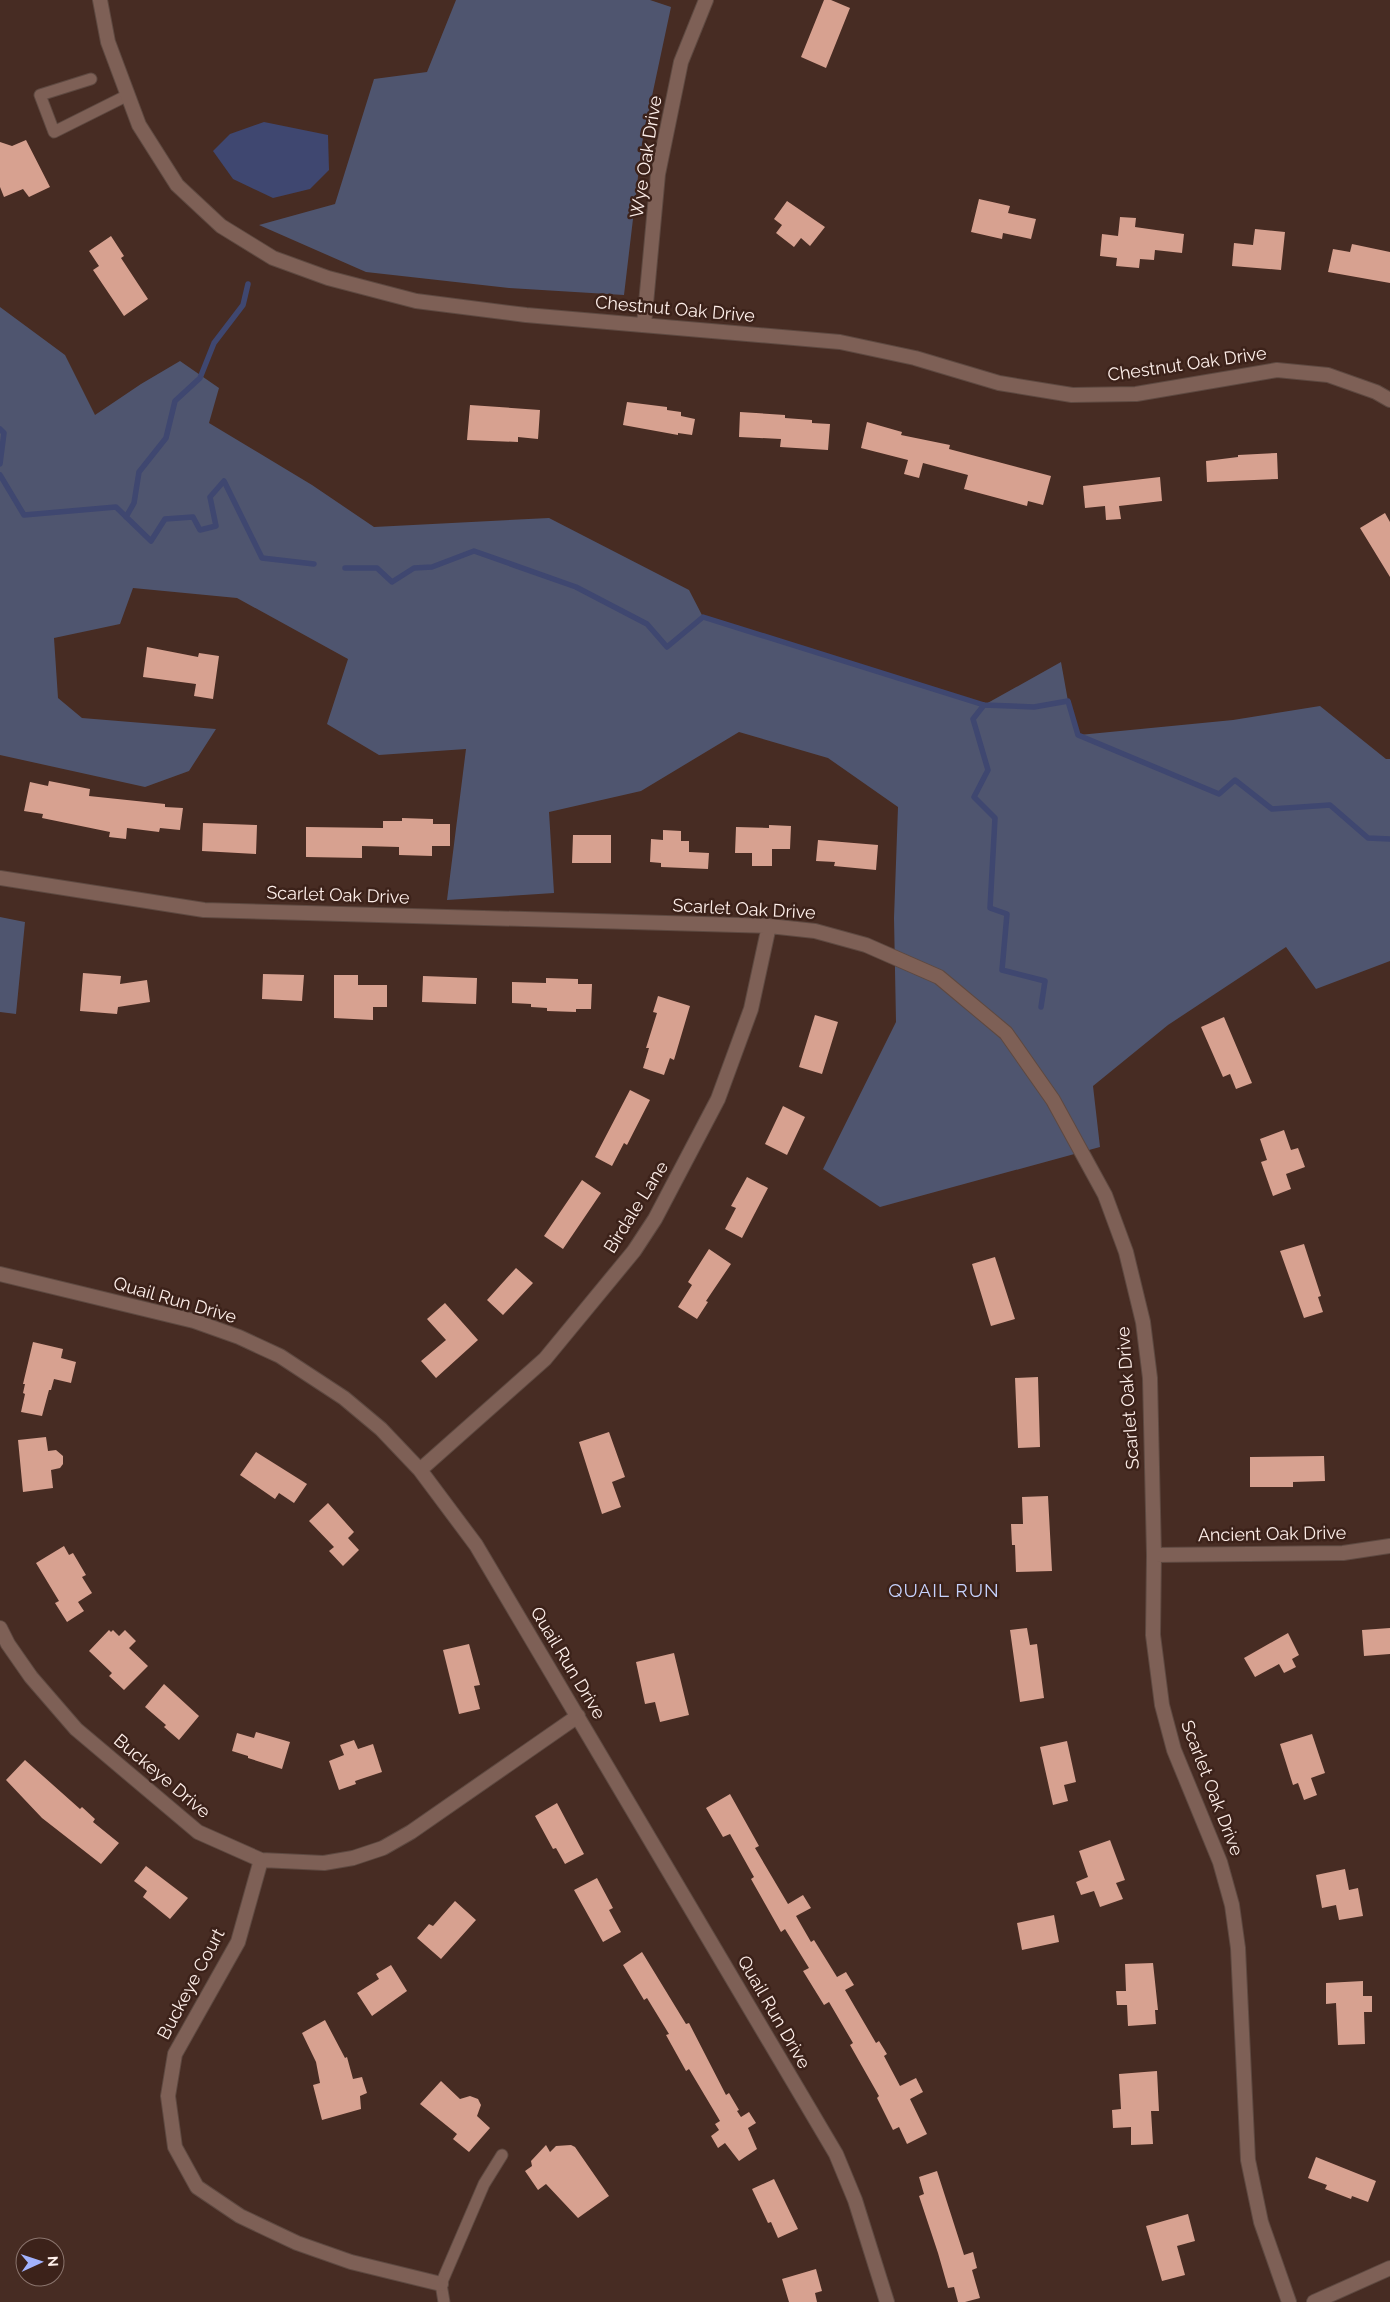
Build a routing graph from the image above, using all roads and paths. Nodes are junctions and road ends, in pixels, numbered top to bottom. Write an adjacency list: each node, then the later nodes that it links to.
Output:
1 (100, 0): 4 (street, Chestnut Oak Drive)
2 (706, 0): 5 (street, Wye Oak Drive)
3 (91, 79): 4 (lane)
4 (128, 95): 5 (street, Chestnut Oak Drive)
5 (644, 325): 6 (street, Chestnut Oak Drive)
6 (1390, 400)
7 (0, 878): 8 (street, Scarlet Oak Drive)
8 (769, 926): 10 (street, Birdale Lane); 12 (street, Scarlet Oak Drive)
9 (0, 1274): 10 (street, Quail Run Drive)
10 (420, 1470): 14 (street, Quail Run Drive)
11 (1390, 1546): 12 (street, Ancient Oak Drive)
12 (1154, 1555): 21 (street, Scarlet Oak Drive)
13 (0, 1628): 15 (street, Buckeye Drive)
14 (578, 1716): 15 (street, Buckeye Drive); 20 (street, Quail Run Drive)
15 (261, 1860): 18 (street, Buckeye Court)
16 (502, 2155): 18 (lane)
17 (1390, 2268): 22 (street)
18 (441, 2284): 19 (lane)
19 (444, 2302)
20 (887, 2302)
21 (1289, 2302)
22 (1314, 2302)

